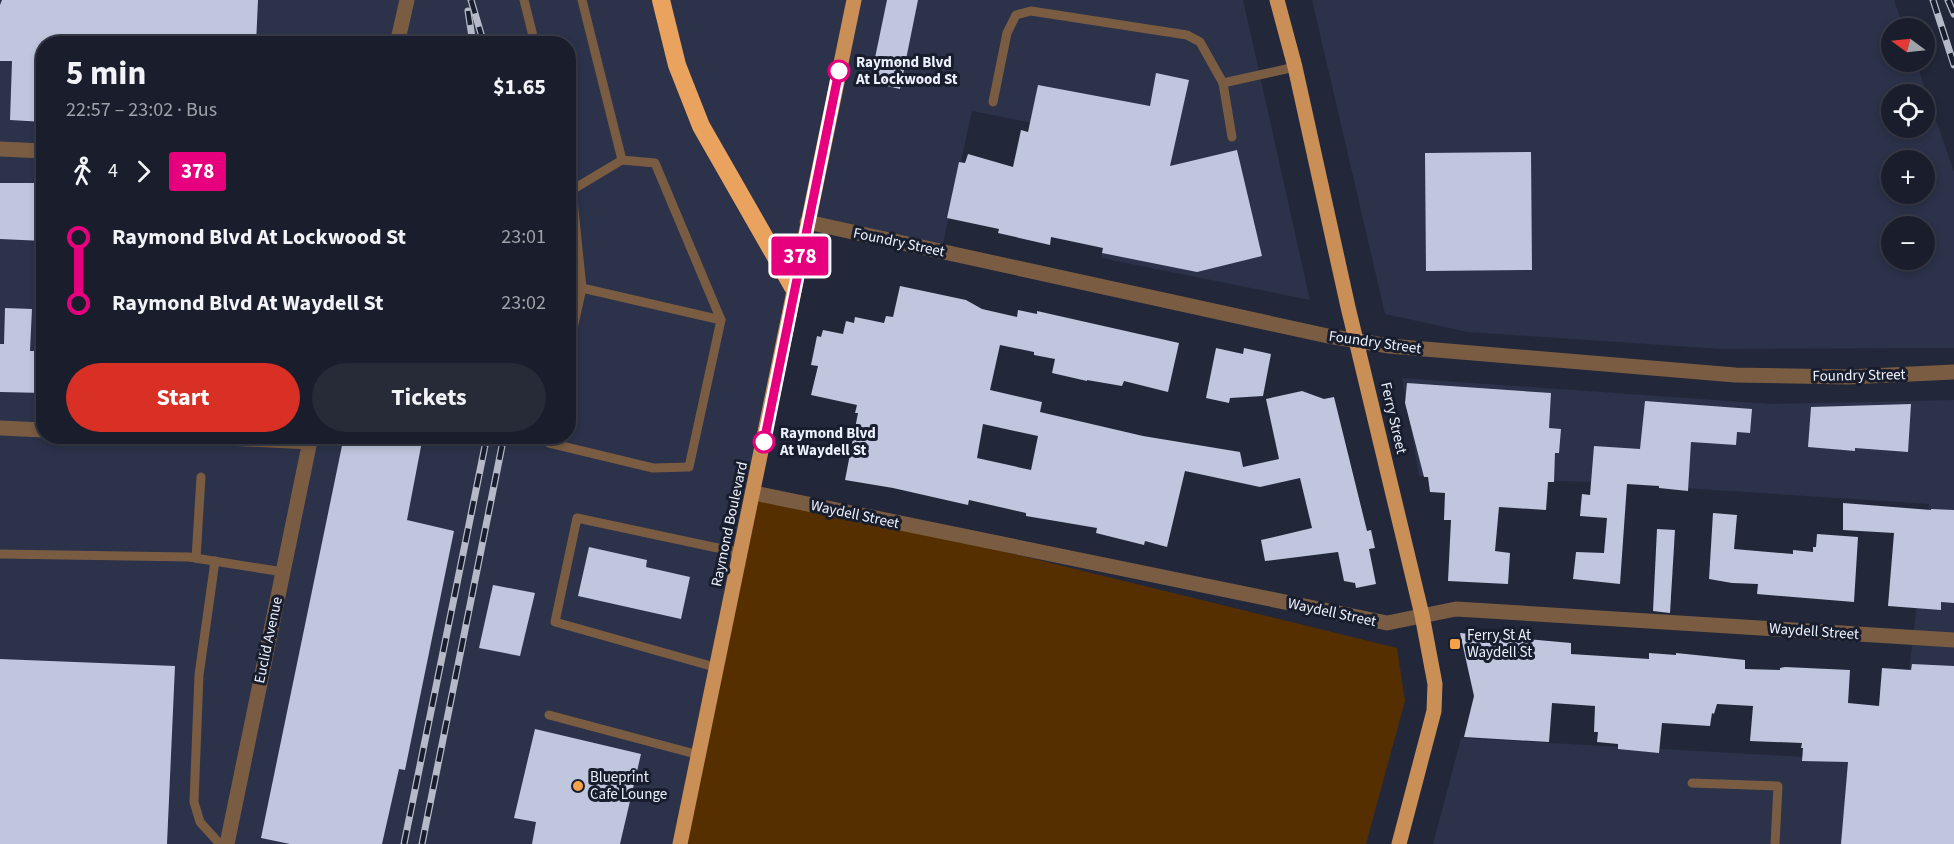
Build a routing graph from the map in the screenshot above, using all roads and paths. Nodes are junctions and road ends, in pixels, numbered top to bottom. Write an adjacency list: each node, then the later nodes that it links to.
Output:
1 (407, 0): 7 (street)
2 (524, 0): 8 (lane)
3 (582, 0): 15 (lane)
4 (661, 0): 19 (highway)
5 (854, 0): 17 (main road, Raymond Boulevard)
6 (1277, 0): 9 (main road, Ferry Street)
7 (399, 36)
8 (533, 36)
9 (1295, 67): 10 (lane); 23 (main road, Ferry Street)
10 (1223, 83): 11 (lane); 12 (lane)
11 (993, 102)
12 (1232, 137)
13 (0, 149): 14 (street)
14 (36, 151)
15 (622, 160): 16 (lane); 22 (lane)
16 (576, 188)
17 (807, 222): 19 (main road, Raymond Boulevard); 23 (street, Foundry Street)
18 (576, 229): 20 (lane)
19 (793, 287): 30 (main road, Raymond Boulevard)
20 (582, 288): 21 (lane); 22 (lane)
21 (576, 315)
22 (721, 320): 28 (lane)
23 (1356, 339): 24 (street, Foundry Street); 36 (main road, Ferry Street)
24 (1954, 372)
25 (0, 428): 26 (street)
26 (36, 430)
27 (309, 444): 35 (street, Euclid Avenue)
28 (553, 444)
29 (201, 477): 33 (lane)
30 (754, 493): 31 (main road, Raymond Boulevard); 36 (street, Waydell Street)
31 (741, 553): 38 (main road, Raymond Boulevard); 38 (lane)
32 (0, 554): 33 (lane)
33 (196, 558): 34 (lane)
34 (215, 561): 35 (lane); 42 (lane)
35 (283, 572): 43 (street, Euclid Avenue)
36 (1422, 615): 37 (street, Waydell Street); 45 (main road, Ferry Street)
37 (1954, 640)
38 (718, 668): 40 (main road, Raymond Boulevard)
39 (549, 715): 40 (lane)
40 (699, 755): 44 (main road, Raymond Boulevard)
41 (1692, 783): 46 (lane)
42 (220, 844)
43 (227, 844)
44 (681, 844)
45 (1399, 844)
46 (1775, 844)

